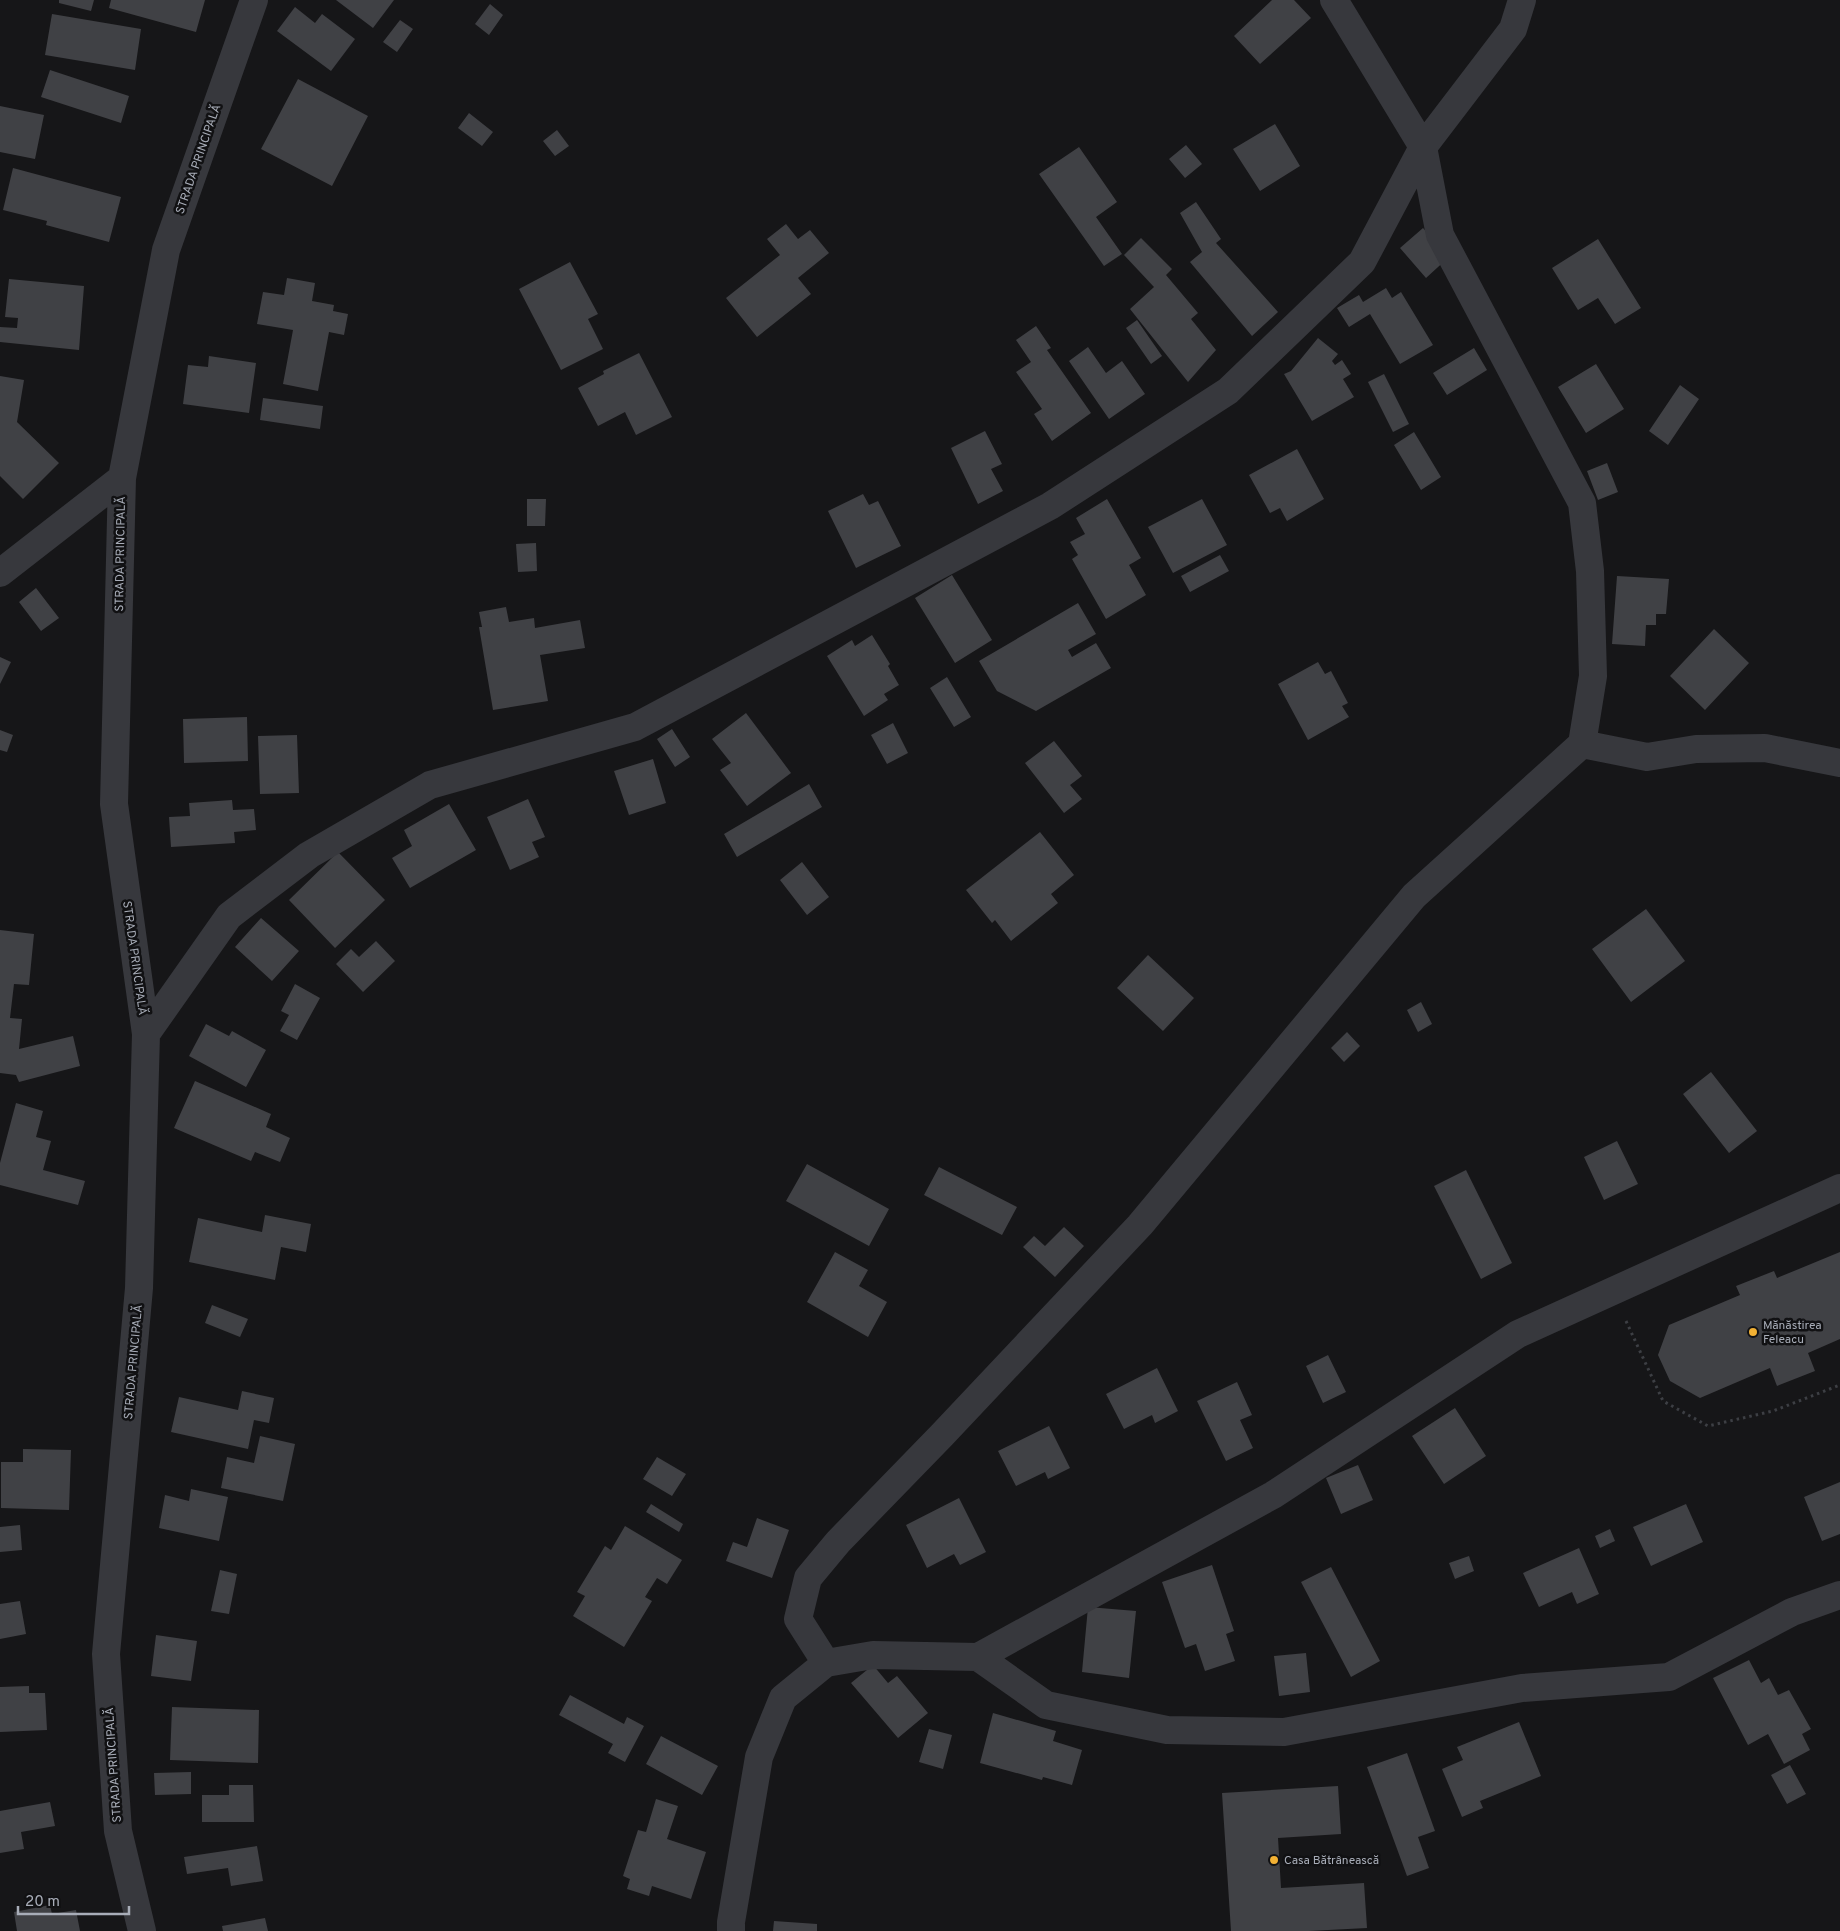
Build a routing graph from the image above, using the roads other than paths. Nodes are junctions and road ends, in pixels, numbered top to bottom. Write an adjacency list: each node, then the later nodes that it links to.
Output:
1 (254, 0): 5 (street, STRADA PRINCIPALĂ)
2 (1334, 0): 4 (street)
3 (1522, 0): 4 (street)
4 (1423, 147): 7 (street); 9 (street)
5 (122, 478): 6 (street); 9 (street, STRADA PRINCIPALĂ)
6 (0, 573)
7 (1582, 744): 8 (street); 13 (street)
8 (1840, 763)
9 (146, 1034): 14 (street, STRADA PRINCIPALĂ)
10 (1840, 1188): 12 (street)
11 (1840, 1595): 12 (street)
12 (978, 1657): 13 (street)
13 (826, 1664): 15 (street)
14 (142, 1931)
15 (731, 1931)

